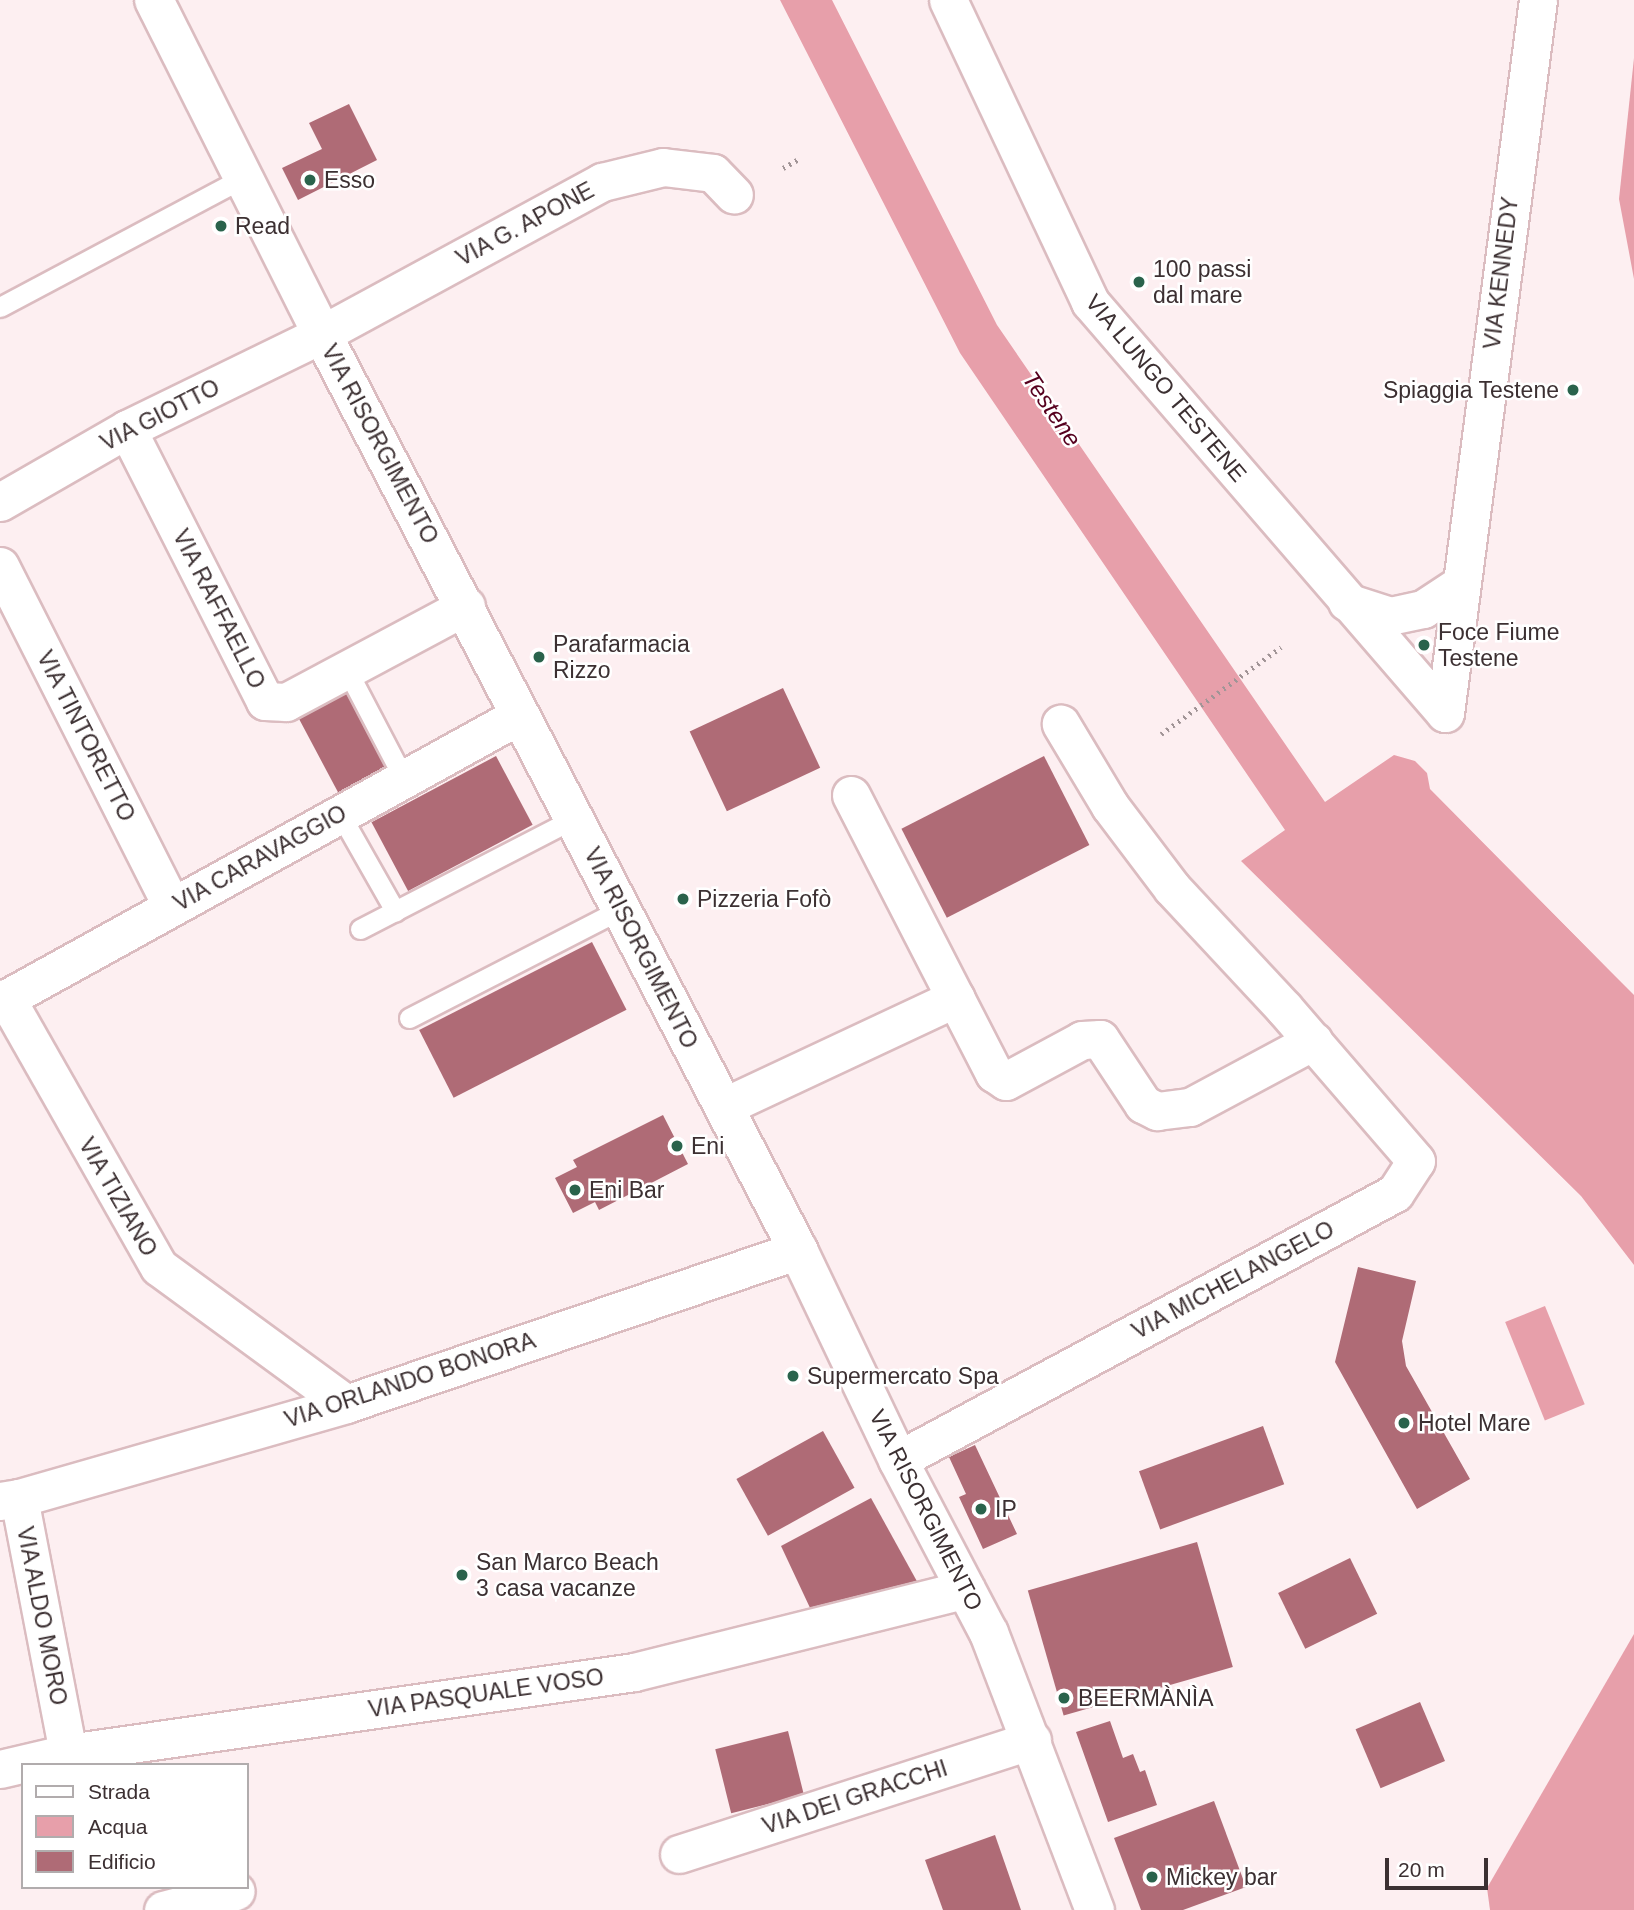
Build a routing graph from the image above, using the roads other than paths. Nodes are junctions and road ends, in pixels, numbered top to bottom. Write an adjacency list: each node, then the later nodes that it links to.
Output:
1 (155, 0): 4 (main road, VIA RISORGIMENTO)
2 (948, 0): 12 (street, VIA LUNGO TESTENE)
3 (1538, 0): 11 (street, VIA KENNEDY)
4 (244, 177): 6 (lane); 7 (main road, VIA RISORGIMENTO)
5 (734, 195): 7 (street, VIA G. APONE)
6 (0, 307)
7 (322, 334): 8 (street, VIA GIOTTO); 13 (main road, VIA RISORGIMENTO)
8 (127, 429): 9 (street, VIA GIOTTO); 14 (street, VIA RAFFAELLO)
9 (0, 502)
10 (0, 566): 22 (street, VIA TINTORETTO)
11 (1461, 584): 12 (street); 15 (street, VIA KENNEDY)
12 (1347, 603): 15 (street, VIA LUNGO TESTENE)
13 (466, 606): 14 (street, VIA RAFFAELLO); 16 (main road, VIA RISORGIMENTO)
14 (346, 670): 18 (lane)
15 (1445, 713)
16 (520, 715): 18 (street, VIA CARAVAGGIO); 21 (main road, VIA RISORGIMENTO)
17 (1061, 724): 29 (street, VIA MICHELANGELO)
18 (404, 779): 20 (street, VIA CARAVAGGIO)
19 (851, 795): 26 (street)
20 (340, 814): 22 (street, VIA CARAVAGGIO); 24 (lane)
21 (573, 819): 23 (main road, VIA RISORGIMENTO); 24 (lane)
22 (172, 906): 27 (street, VIA CARAVAGGIO)
23 (621, 909): 28 (lane); 30 (main road, VIA RISORGIMENTO)
24 (395, 911): 25 (lane)
25 (360, 929)
26 (956, 998): 29 (street); 30 (street)
27 (3, 1000): 32 (street, VIA TIZIANO)
28 (408, 1018)
29 (1313, 1041): 33 (street, VIA MICHELANGELO)
30 (723, 1107): 31 (main road, VIA RISORGIMENTO)
31 (798, 1250): 32 (street, VIA ORLANDO BONORA); 33 (main road, VIA RISORGIMENTO)
32 (346, 1404): 34 (street, VIA ORLANDO BONORA)
33 (898, 1460): 35 (main road, VIA RISORGIMENTO)
34 (9, 1499): 38 (street, VIA ALDO MORO)
35 (966, 1589): 36 (main road, VIA RISORGIMENTO); 37 (street, VIA PASQUALE VOSO)
36 (1032, 1740): 42 (street, VIA DEI GRACCHI); 45 (main road, VIA RISORGIMENTO)
37 (211, 1749): 38 (street, VIA PASQUALE VOSO)
38 (68, 1753): 39 (street, VIA PASQUALE VOSO)
39 (26, 1763)
40 (21, 1764): 41 (street, VIA PASQUALE VOSO)
41 (0, 1769)
42 (679, 1854)
43 (237, 1896): 44 (street)
44 (163, 1910)
45 (1095, 1910)

